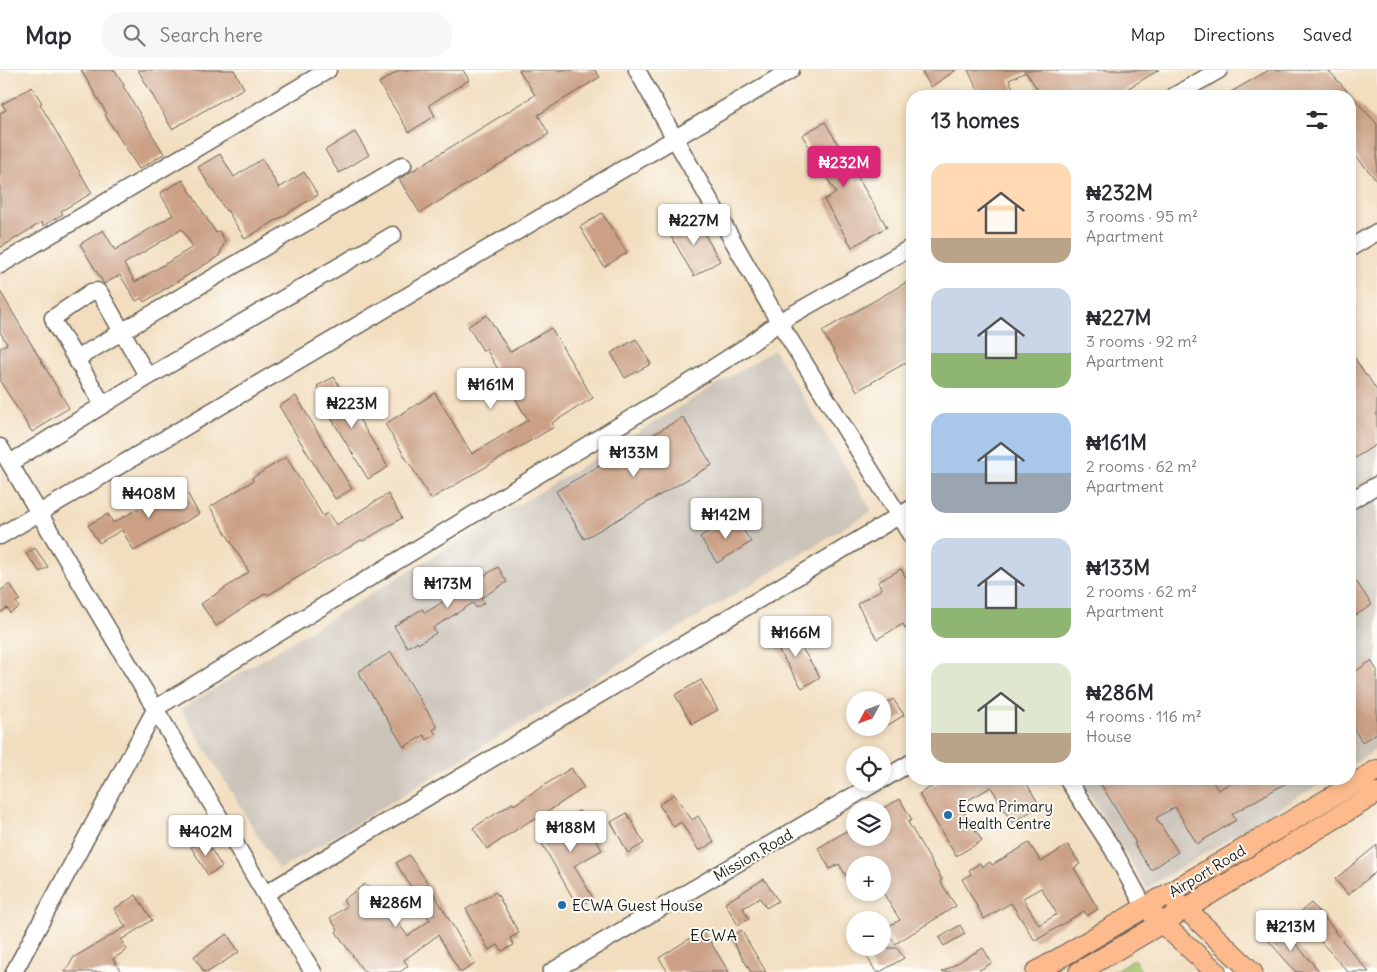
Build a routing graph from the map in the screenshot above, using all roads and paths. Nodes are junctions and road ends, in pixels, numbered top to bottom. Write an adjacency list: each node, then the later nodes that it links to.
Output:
1 (328, 70): 12 (street)
2 (637, 70): 6 (street)
3 (791, 70): 6 (street)
4 (1219, 70): 5 (street)
5 (1184, 90)
6 (675, 139): 13 (street); 23 (street)
7 (403, 164): 14 (street)
8 (1377, 232): 10 (street)
9 (393, 235): 16 (street)
10 (1356, 244)
11 (906, 250): 13 (street)
12 (0, 265)
13 (779, 322): 22 (street); 25 (street)
14 (121, 332): 15 (street); 15 (street); 16 (street)
15 (76, 359): 17 (street)
16 (148, 377): 17 (street)
17 (103, 405): 19 (street)
18 (0, 446): 19 (street)
19 (10, 463): 23 (street)
20 (1377, 485): 21 (street)
21 (1356, 497)
22 (906, 512): 34 (street)
23 (40, 513): 24 (street); 25 (street)
24 (0, 536)
25 (156, 708): 34 (street); 39 (street)
26 (906, 766): 28 (street)
27 (1377, 770): 29 (main road, Airport Road)
28 (891, 775)
29 (1356, 782)
30 (1071, 785): 36 (street)
31 (1352, 785): 35 (main road, Airport Road)
32 (862, 791): 41 (street, Mission Road)
33 (1377, 793): 37 (main road, Airport Road)
34 (265, 894): 40 (street)
35 (1167, 895): 36 (main road, Airport Road); 37 (main road)
36 (1141, 899): 38 (main road); 42 (main road, Airport Road)
37 (1186, 908): 38 (main road, Airport Road); 45 (main road)
38 (1162, 924): 43 (main road, Airport Road); 44 (main road)
39 (14, 972)
40 (313, 972)
41 (551, 972)
42 (1036, 972)
43 (1079, 972)
44 (1216, 972)
45 (1252, 972)

